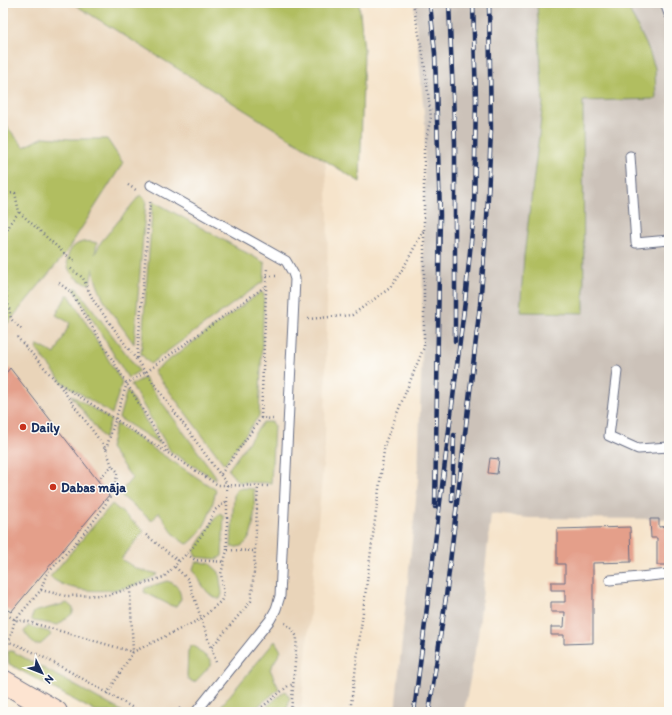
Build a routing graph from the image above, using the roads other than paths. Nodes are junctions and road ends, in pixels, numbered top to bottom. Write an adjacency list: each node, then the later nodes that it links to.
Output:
1 (665, 3): 2 (lane)
2 (669, 14)
3 (630, 156): 5 (lane)
4 (151, 185): 12 (lane)
5 (669, 240)
6 (617, 371): 7 (lane)
7 (669, 446)
8 (669, 574): 9 (lane)
9 (610, 580)
10 (3, 681): 11 (main road)
11 (56, 712)
12 (196, 712)

